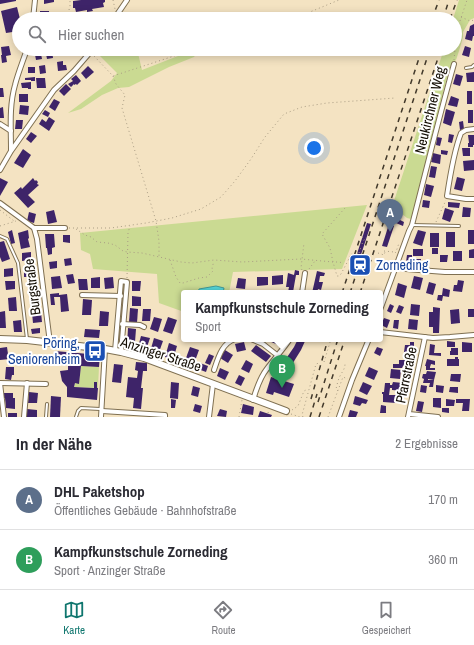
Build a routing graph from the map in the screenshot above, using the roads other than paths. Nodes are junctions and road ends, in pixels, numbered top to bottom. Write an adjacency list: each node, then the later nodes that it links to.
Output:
1 (35, 0): 3 (street)
2 (127, 0): 4 (street)
3 (34, 12)
4 (119, 12)
5 (25, 56): 12 (street)
6 (87, 56): 13 (street)
7 (454, 64): 17 (street, Neukirchner Weg)
8 (474, 65): 9 (lane)
9 (466, 68)
10 (0, 124): 12 (street)
11 (474, 129): 15 (street)
12 (11, 131): 13 (street)
13 (11, 152): 14 (street)
14 (0, 170)
15 (474, 199)
16 (0, 203): 19 (street)
17 (412, 225): 18 (lane); 22 (street, Neukirchner Weg)
18 (459, 226)
19 (34, 228): 20 (street); 42 (street, Burgstraße)
20 (65, 228)
21 (0, 236): 37 (lane)
22 (396, 266): 23 (street); 29 (street, Neukirchner Weg)
23 (474, 272)
24 (306, 273): 25 (street)
25 (303, 290)
26 (82, 295): 28 (street)
27 (126, 295): 28 (street); 28 (street); 31 (street)
28 (120, 296): 30 (street)
29 (383, 302)
30 (118, 323): 31 (street); 44 (street)
31 (124, 324): 32 (street); 44 (street)
32 (144, 327)
33 (383, 332): 35 (street)
34 (474, 335): 35 (street)
35 (425, 337): 56 (street, Pfarrstraße)
36 (0, 339): 37 (street, Anzinger Straße)
37 (27, 340): 42 (street, Anzinger Straße)
38 (229, 342): 46 (street)
39 (258, 342): 45 (street)
40 (288, 342): 45 (street)
41 (368, 342): 64 (street)
42 (50, 343): 43 (street, Anzinger Straße)
43 (105, 349): 44 (street, Anzinger Straße); 53 (street)
44 (118, 352): 50 (street, Anzinger Straße)
45 (278, 355): 51 (street)
46 (214, 370)
47 (0, 383): 48 (street); 57 (street)
48 (27, 383): 49 (street); 58 (street)
49 (46, 384)
50 (213, 384): 51 (street, Anzinger Straße); 63 (street)
51 (253, 400): 54 (street, Anzinger Straße)
52 (46, 404): 59 (lane)
53 (102, 410): 55 (street); 60 (lane); 61 (street)
54 (286, 411)
55 (144, 415): 62 (street)
56 (409, 415): 65 (street)
57 (4, 417)
58 (24, 417)
59 (46, 417)
60 (76, 417)
61 (101, 417)
62 (164, 417)
63 (209, 417)
64 (339, 417)
65 (438, 417)

